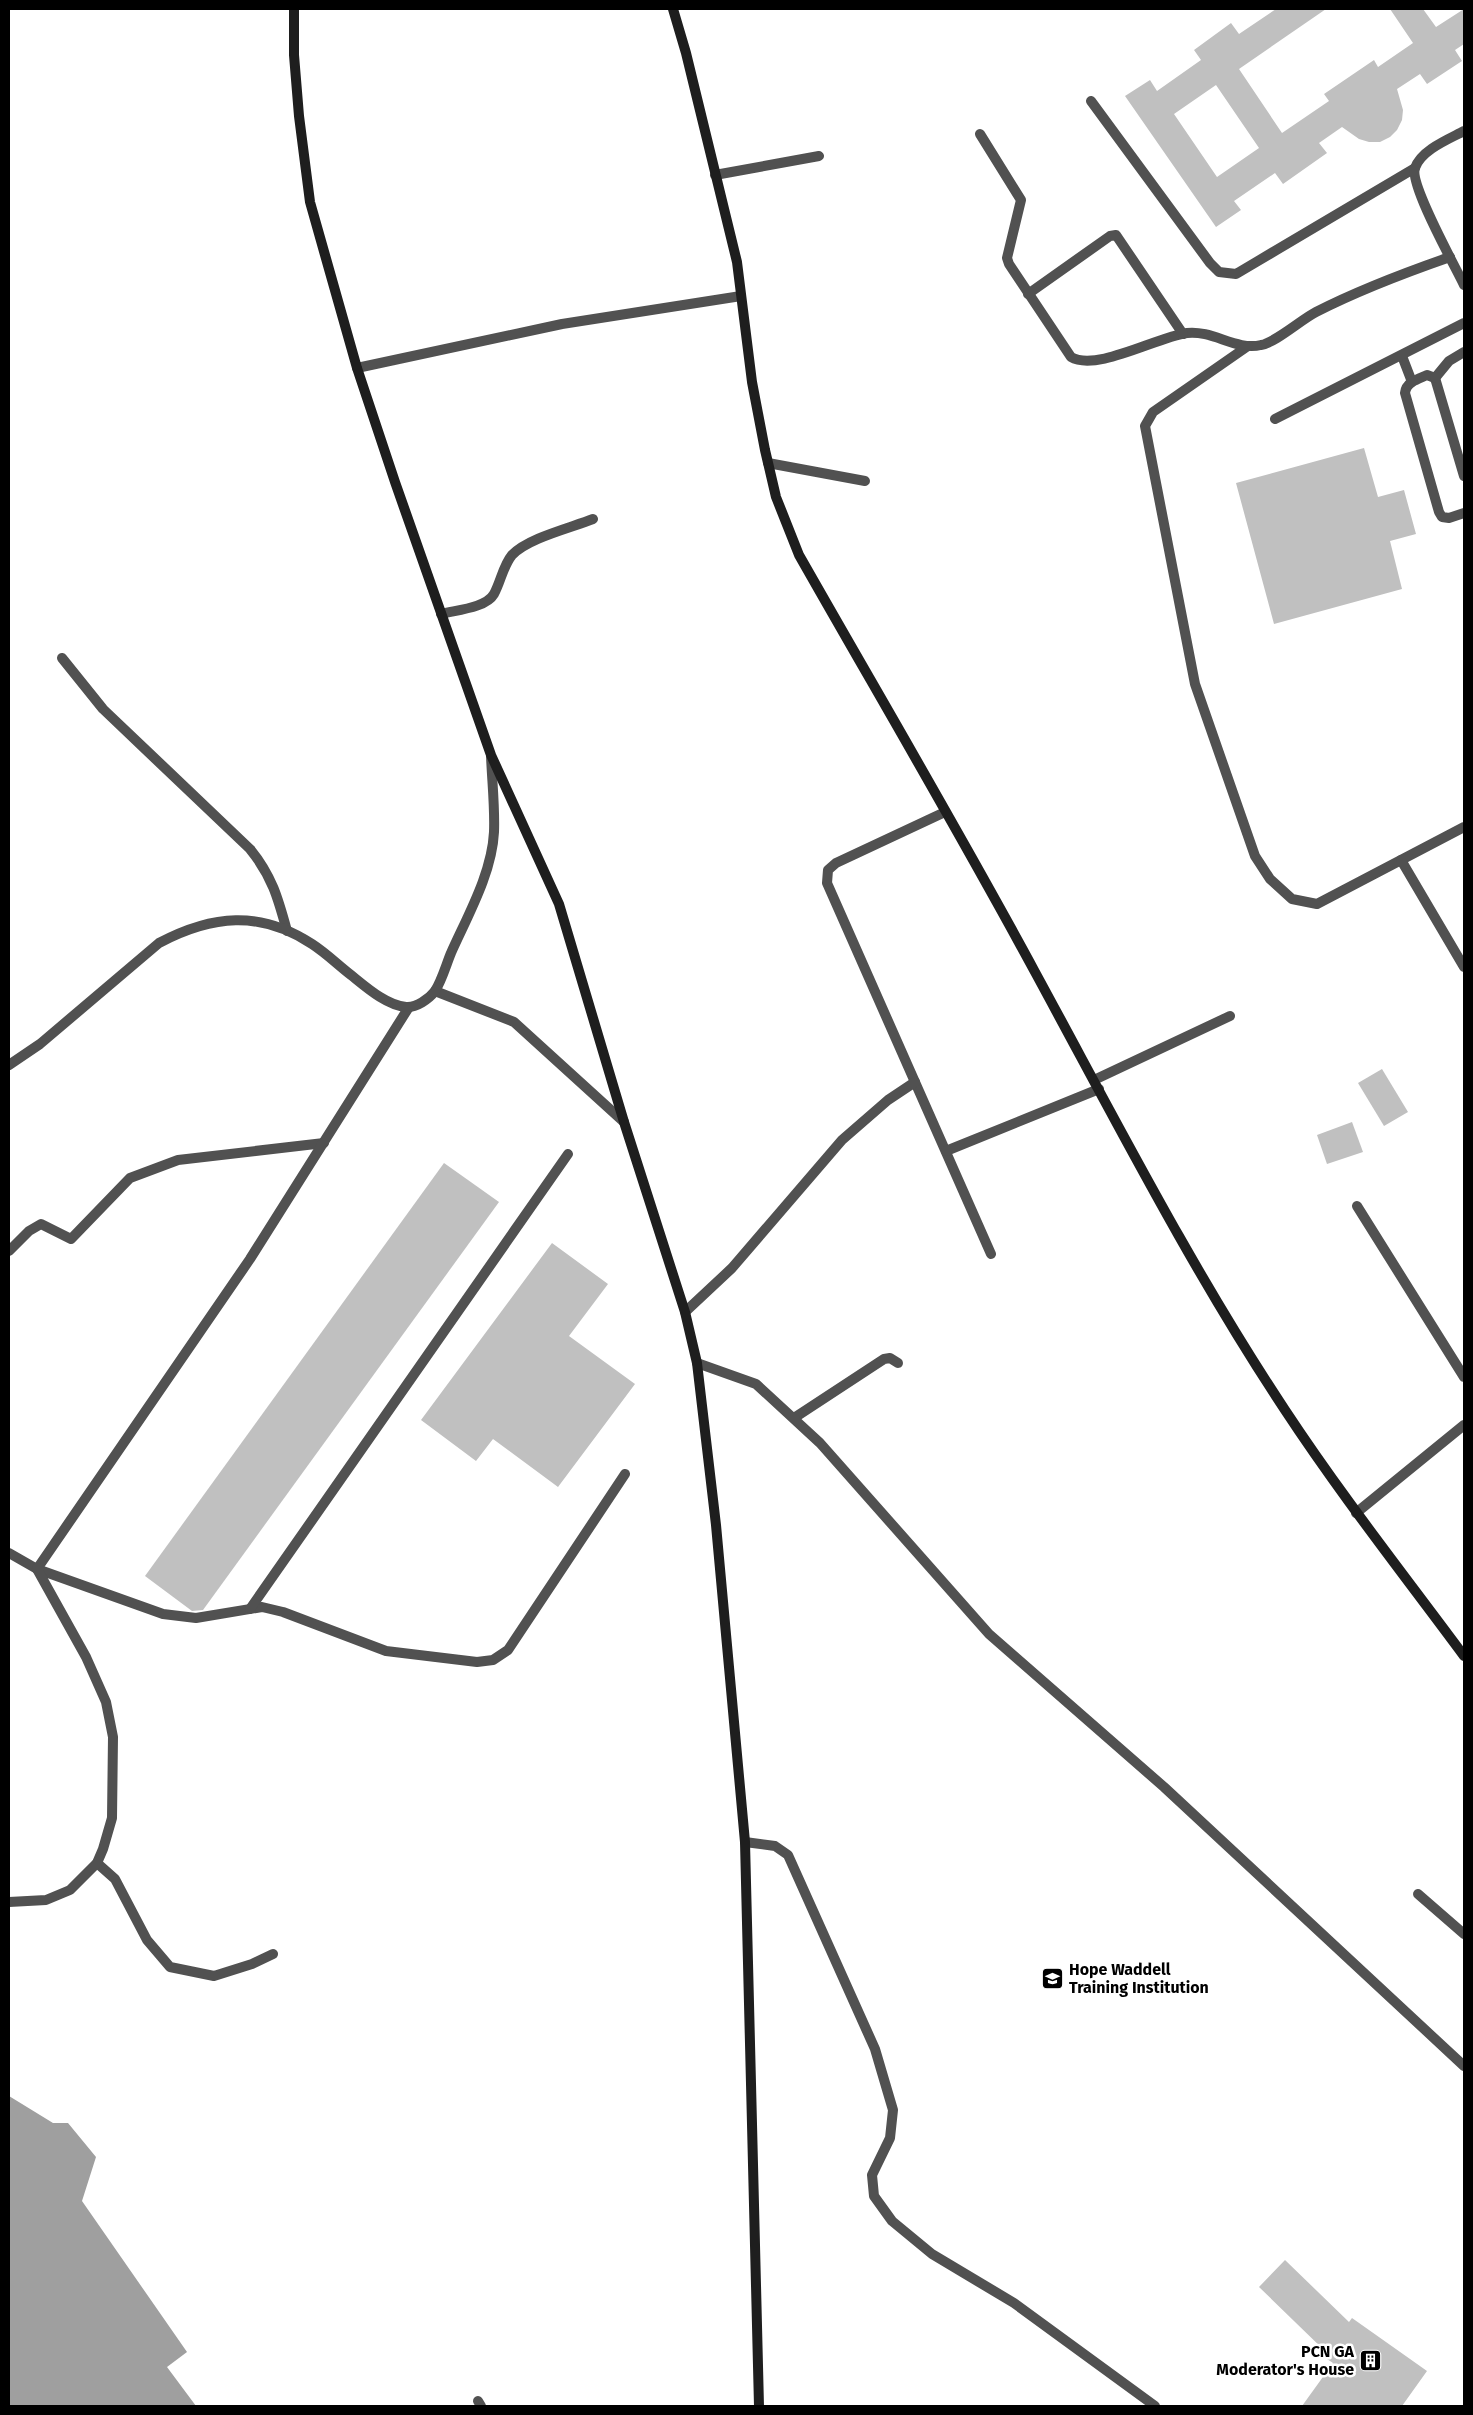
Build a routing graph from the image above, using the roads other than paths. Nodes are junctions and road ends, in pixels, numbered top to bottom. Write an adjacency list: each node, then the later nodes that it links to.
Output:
1 (294, 9): 18 (street)
2 (673, 9): 8 (street)
3 (1091, 101): 7 (street)
4 (1464, 131): 7 (street)
5 (980, 134): 11 (street)
6 (819, 156): 8 (street)
7 (1415, 168): 9 (street)
8 (716, 174): 12 (street)
9 (1450, 257): 10 (street); 15 (street)
10 (1464, 285)
11 (1028, 294): 14 (street); 14 (street)
12 (741, 296): 18 (street); 22 (street)
13 (1464, 323): 17 (street)
14 (1183, 334): 15 (street)
15 (1248, 346): 32 (street)
16 (1464, 352): 19 (street)
17 (1402, 356): 20 (street); 21 (street)
18 (357, 368): 27 (street)
19 (1435, 378): 20 (street); 23 (street)
20 (1412, 382): 25 (street)
21 (1275, 419)
22 (768, 463): 24 (street); 30 (street)
23 (1464, 476)
24 (865, 481)
25 (1464, 513)
26 (593, 519): 27 (street)
27 (442, 614): 29 (street)
28 (62, 658): 33 (street)
29 (491, 755): 35 (street); 41 (street)
30 (945, 812): 39 (street); 40 (street)
31 (1464, 827): 32 (street)
32 (1402, 860): 34 (street)
33 (287, 931): 36 (street); 38 (street)
34 (1464, 967)
35 (435, 991): 36 (street); 41 (street)
36 (409, 1008): 42 (street)
37 (1230, 1016): 40 (street)
38 (9, 1065)
39 (916, 1082): 43 (street); 48 (street)
40 (1096, 1084): 43 (street); 55 (street)
41 (624, 1122): 48 (street)
42 (324, 1143): 46 (street); 57 (street)
43 (946, 1151): 47 (street)
44 (568, 1154): 58 (street)
45 (1357, 1206): 51 (street)
46 (9, 1251)
47 (991, 1254)
48 (684, 1312): 49 (street)
49 (697, 1363): 52 (street); 60 (street)
50 (898, 1363): 52 (street)
51 (1464, 1377)
52 (794, 1418): 66 (street)
53 (1464, 1425): 55 (street)
54 (625, 1474): 58 (street)
55 (1356, 1513): 59 (street)
56 (9, 1553): 57 (street)
57 (37, 1569): 58 (street); 61 (street)
58 (250, 1609)
59 (1464, 1656)
60 (744, 1842): 67 (street); 68 (street)
61 (97, 1863): 63 (street); 65 (street)
62 (1418, 1894): 64 (street)
63 (9, 1902)
64 (1464, 1934)
65 (273, 1954)
66 (1464, 2066)
67 (759, 2406)
68 (1155, 2406)

